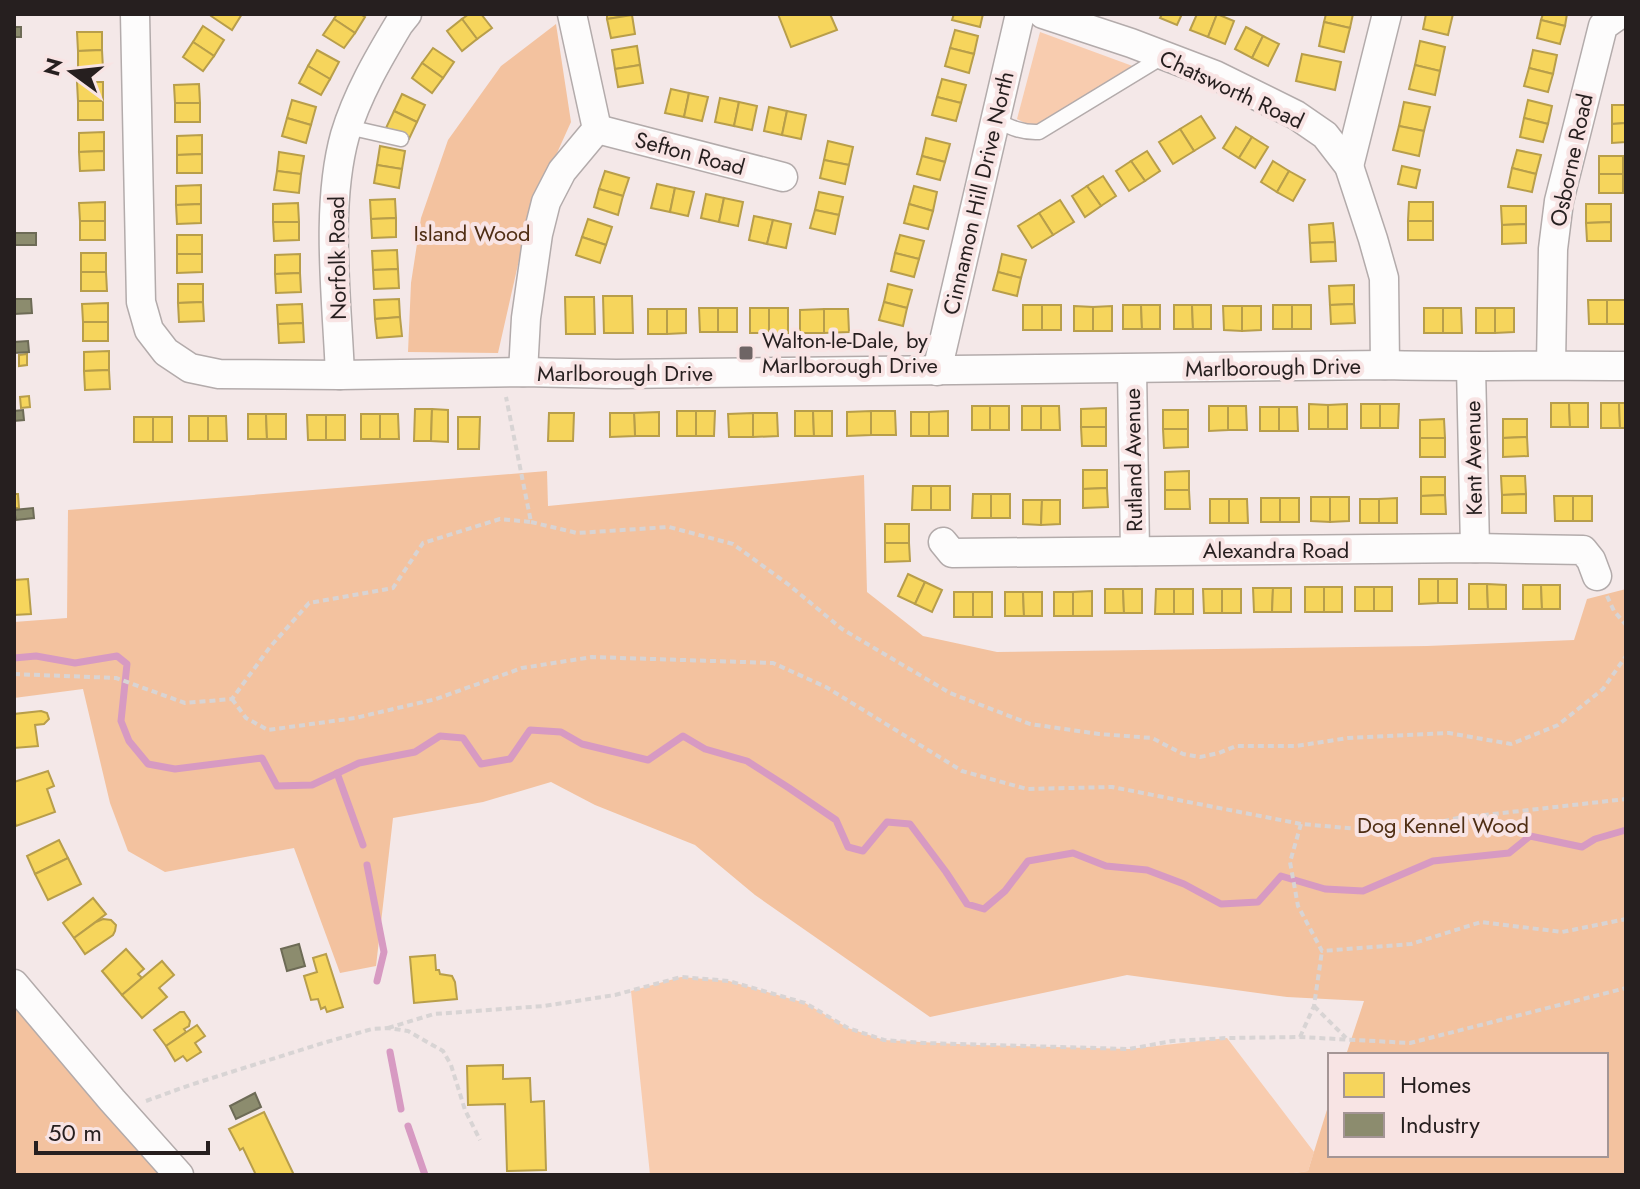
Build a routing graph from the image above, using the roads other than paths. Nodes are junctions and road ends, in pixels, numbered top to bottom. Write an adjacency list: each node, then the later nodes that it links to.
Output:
1 (135, 14): 22 (street, Marlborough Drive)
2 (407, 14): 10 (street, Norfolk Road)
3 (572, 14): 11 (street)
4 (1020, 14): 9 (street, Cinnamon Hill Drive North)
5 (1043, 14): 8 (street, Chatsworth Road)
6 (1387, 14): 13 (street)
7 (1620, 14): 16 (street, Osborne Road)
8 (1164, 56): 9 (lane); 13 (street, Chatsworth Road)
9 (995, 120): 20 (street, Cinnamon Hill Drive North)
10 (348, 127): 12 (lane); 22 (street, Norfolk Road)
11 (597, 129): 14 (street, Sefton Road); 21 (street)
12 (401, 139)
13 (1349, 166): 15 (street, Chatsworth Road)
14 (783, 177)
15 (1385, 365): 18 (street, Marlborough Drive); 19 (street, Marlborough Drive)
16 (1551, 365): 17 (street, Marlborough Drive); 18 (street, Marlborough Drive)
17 (1626, 366)
18 (1471, 367): 24 (street, Kent Avenue)
19 (1132, 369): 20 (street, Marlborough Drive); 25 (street, Rutland Avenue)
20 (937, 371): 21 (street, Marlborough Drive)
21 (523, 372): 22 (street, Marlborough Drive)
22 (340, 375)
23 (943, 542): 25 (street, Alexandra Road)
24 (1475, 548): 25 (street, Alexandra Road); 26 (street, Alexandra Road)
25 (1135, 551)
26 (1597, 576)
27 (14, 984): 28 (street)
28 (179, 1175)

